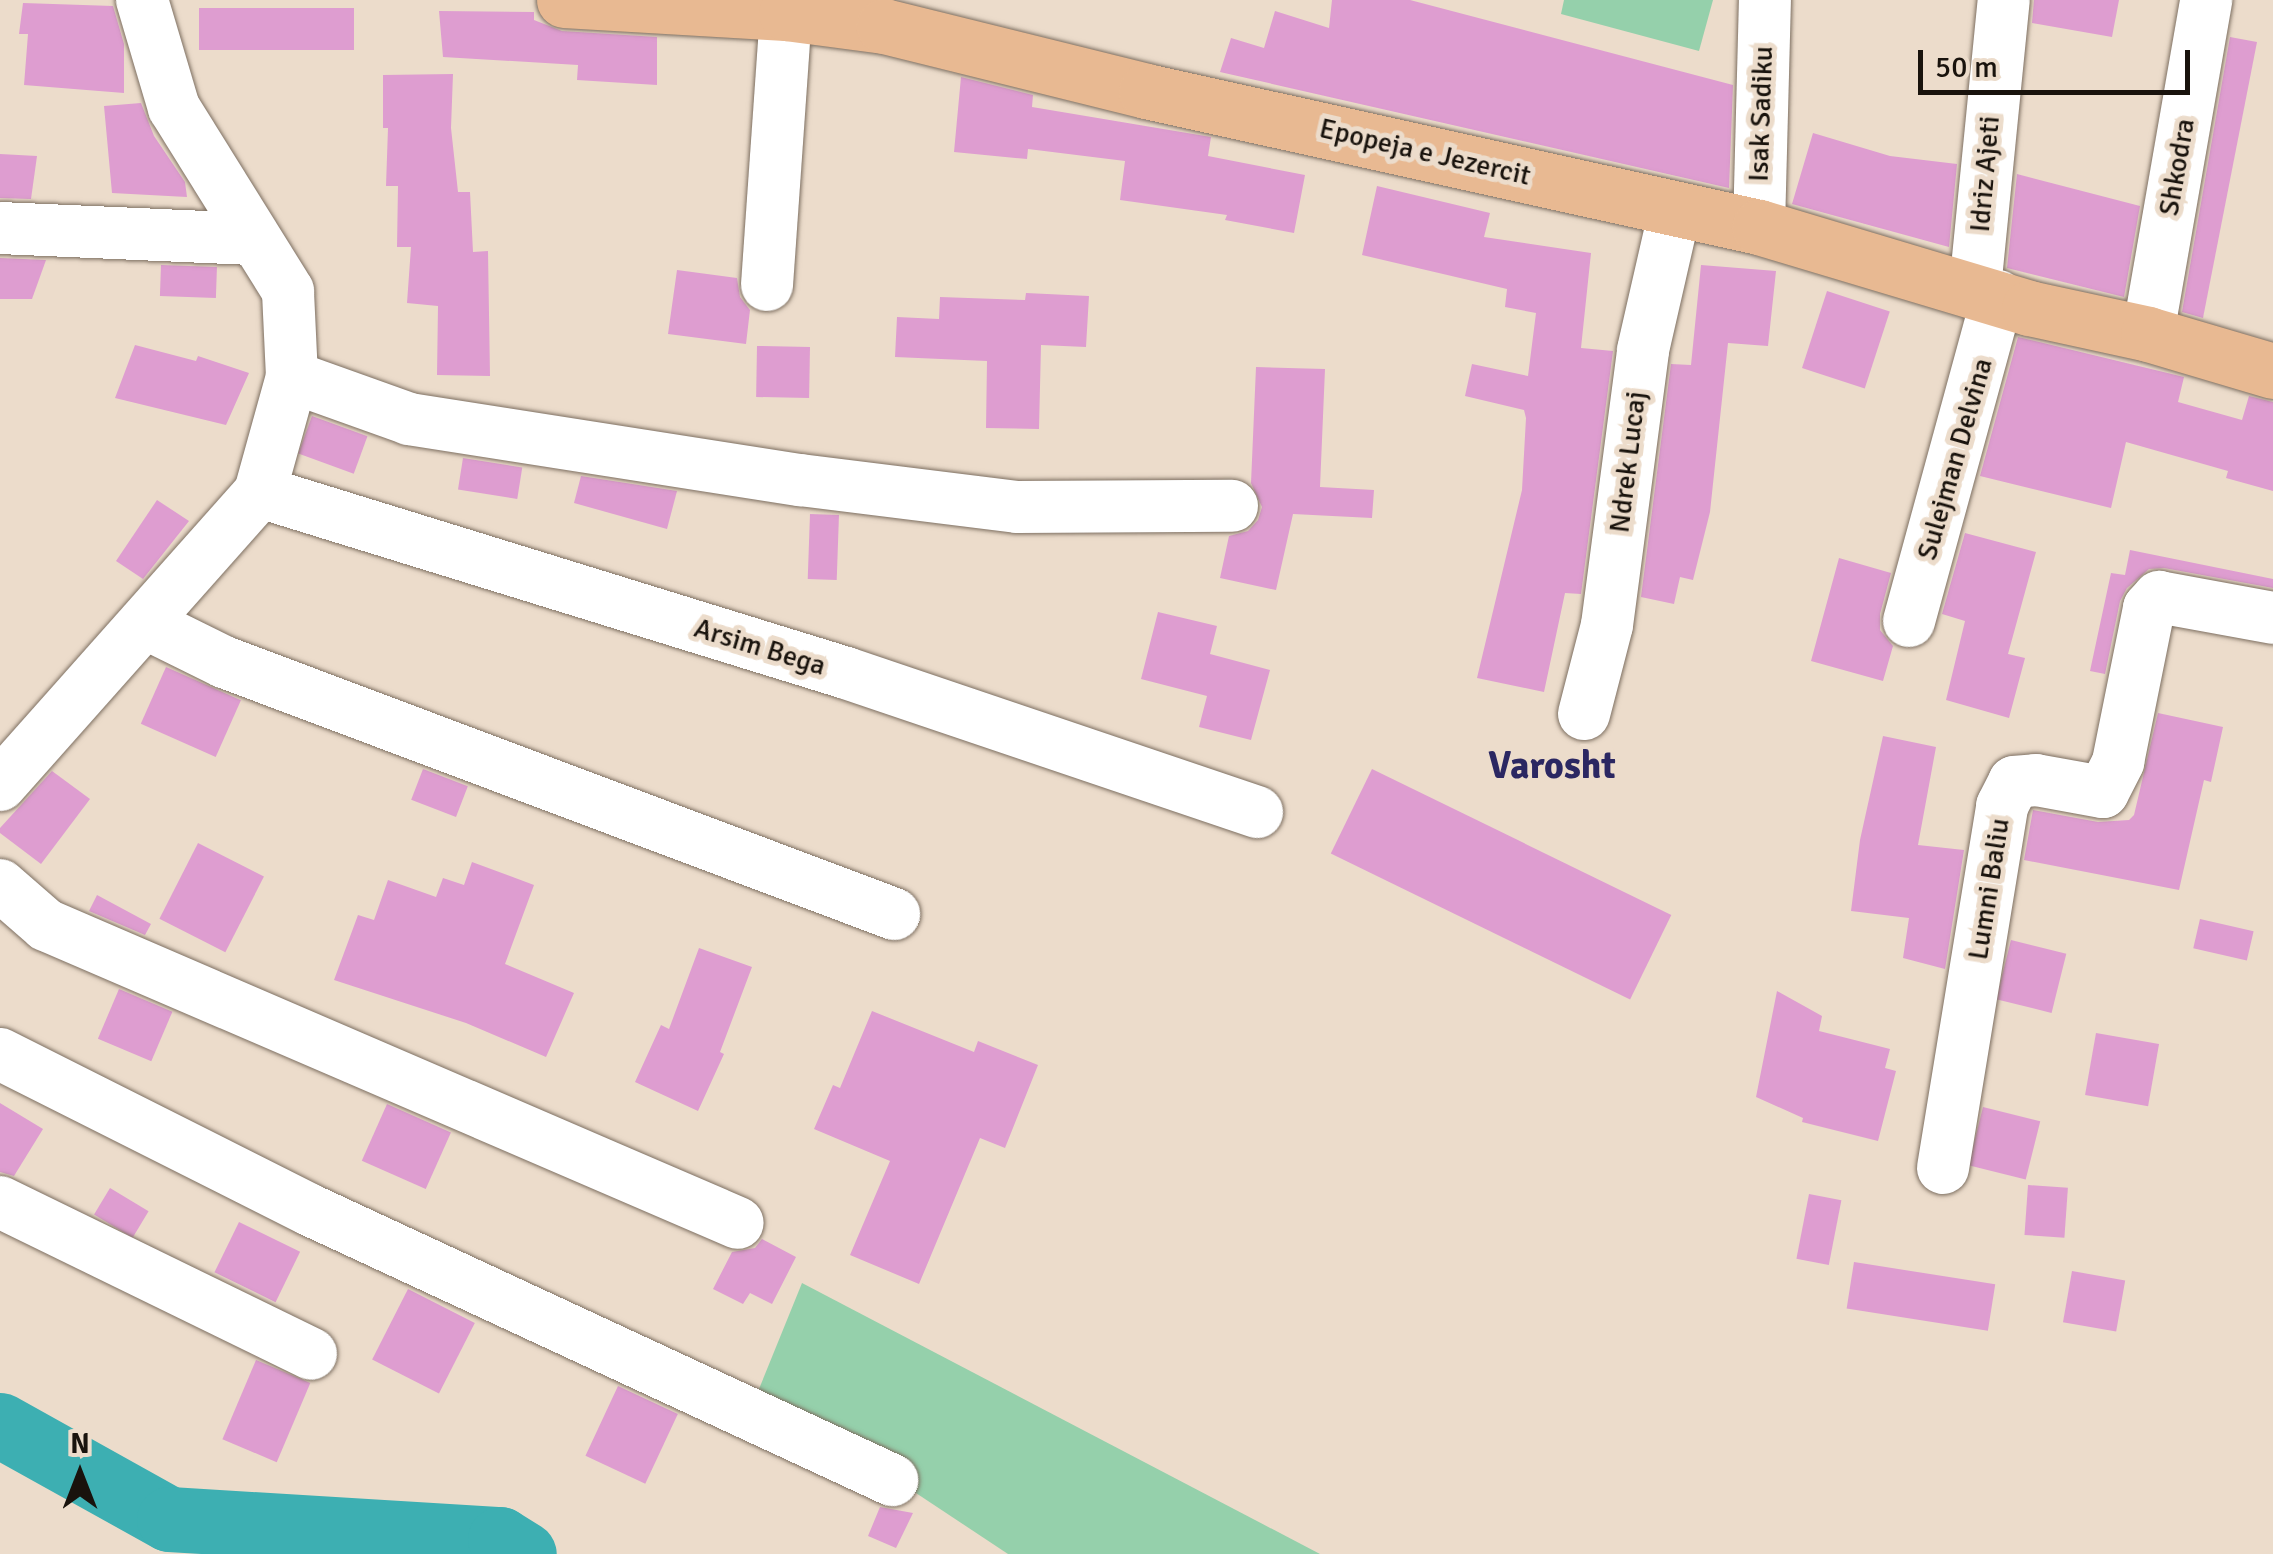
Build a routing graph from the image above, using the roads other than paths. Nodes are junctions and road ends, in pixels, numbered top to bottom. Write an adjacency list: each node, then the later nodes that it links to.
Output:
1 (142, 0): 11 (street)
2 (564, 0): 6 (main road, Epopeja e Jezercit)
3 (1764, 0): 9 (street, Isak Sadiku)
4 (2004, 0): 13 (street, Idriz Ajeti)
5 (2206, 0): 14 (street, Shkodra)
6 (786, 13): 7 (main road, Epopeja e Jezercit); 12 (street)
7 (885, 13): 8 (main road, Epopeja e Jezercit)
8 (1675, 210): 9 (main road, Epopeja e Jezercit); 22 (street, Ndrek Lucaj)
9 (1759, 227): 13 (main road, Epopeja e Jezercit)
10 (0, 228): 11 (street)
11 (255, 240): 16 (street)
12 (766, 285)
13 (1987, 292): 14 (main road, Epopeja e Jezercit); 20 (street, Sulejman Delvina)
14 (2148, 334): 15 (main road, Epopeja e Jezercit)
15 (2273, 371)
16 (292, 377): 17 (street); 18 (street)
17 (260, 492): 21 (street); 24 (street, Arsim Bega)
18 (1232, 506)
19 (2273, 618): 28 (street, Lumni Baliu)
20 (1909, 621)
21 (145, 623): 23 (street); 26 (street)
22 (1584, 714)
23 (0, 785)
24 (1257, 812)
25 (0, 885): 30 (street)
26 (894, 914)
27 (0, 1054): 32 (street)
28 (1943, 1168)
29 (0, 1202): 31 (street)
30 (738, 1223)
31 (311, 1354)
32 (892, 1480)

